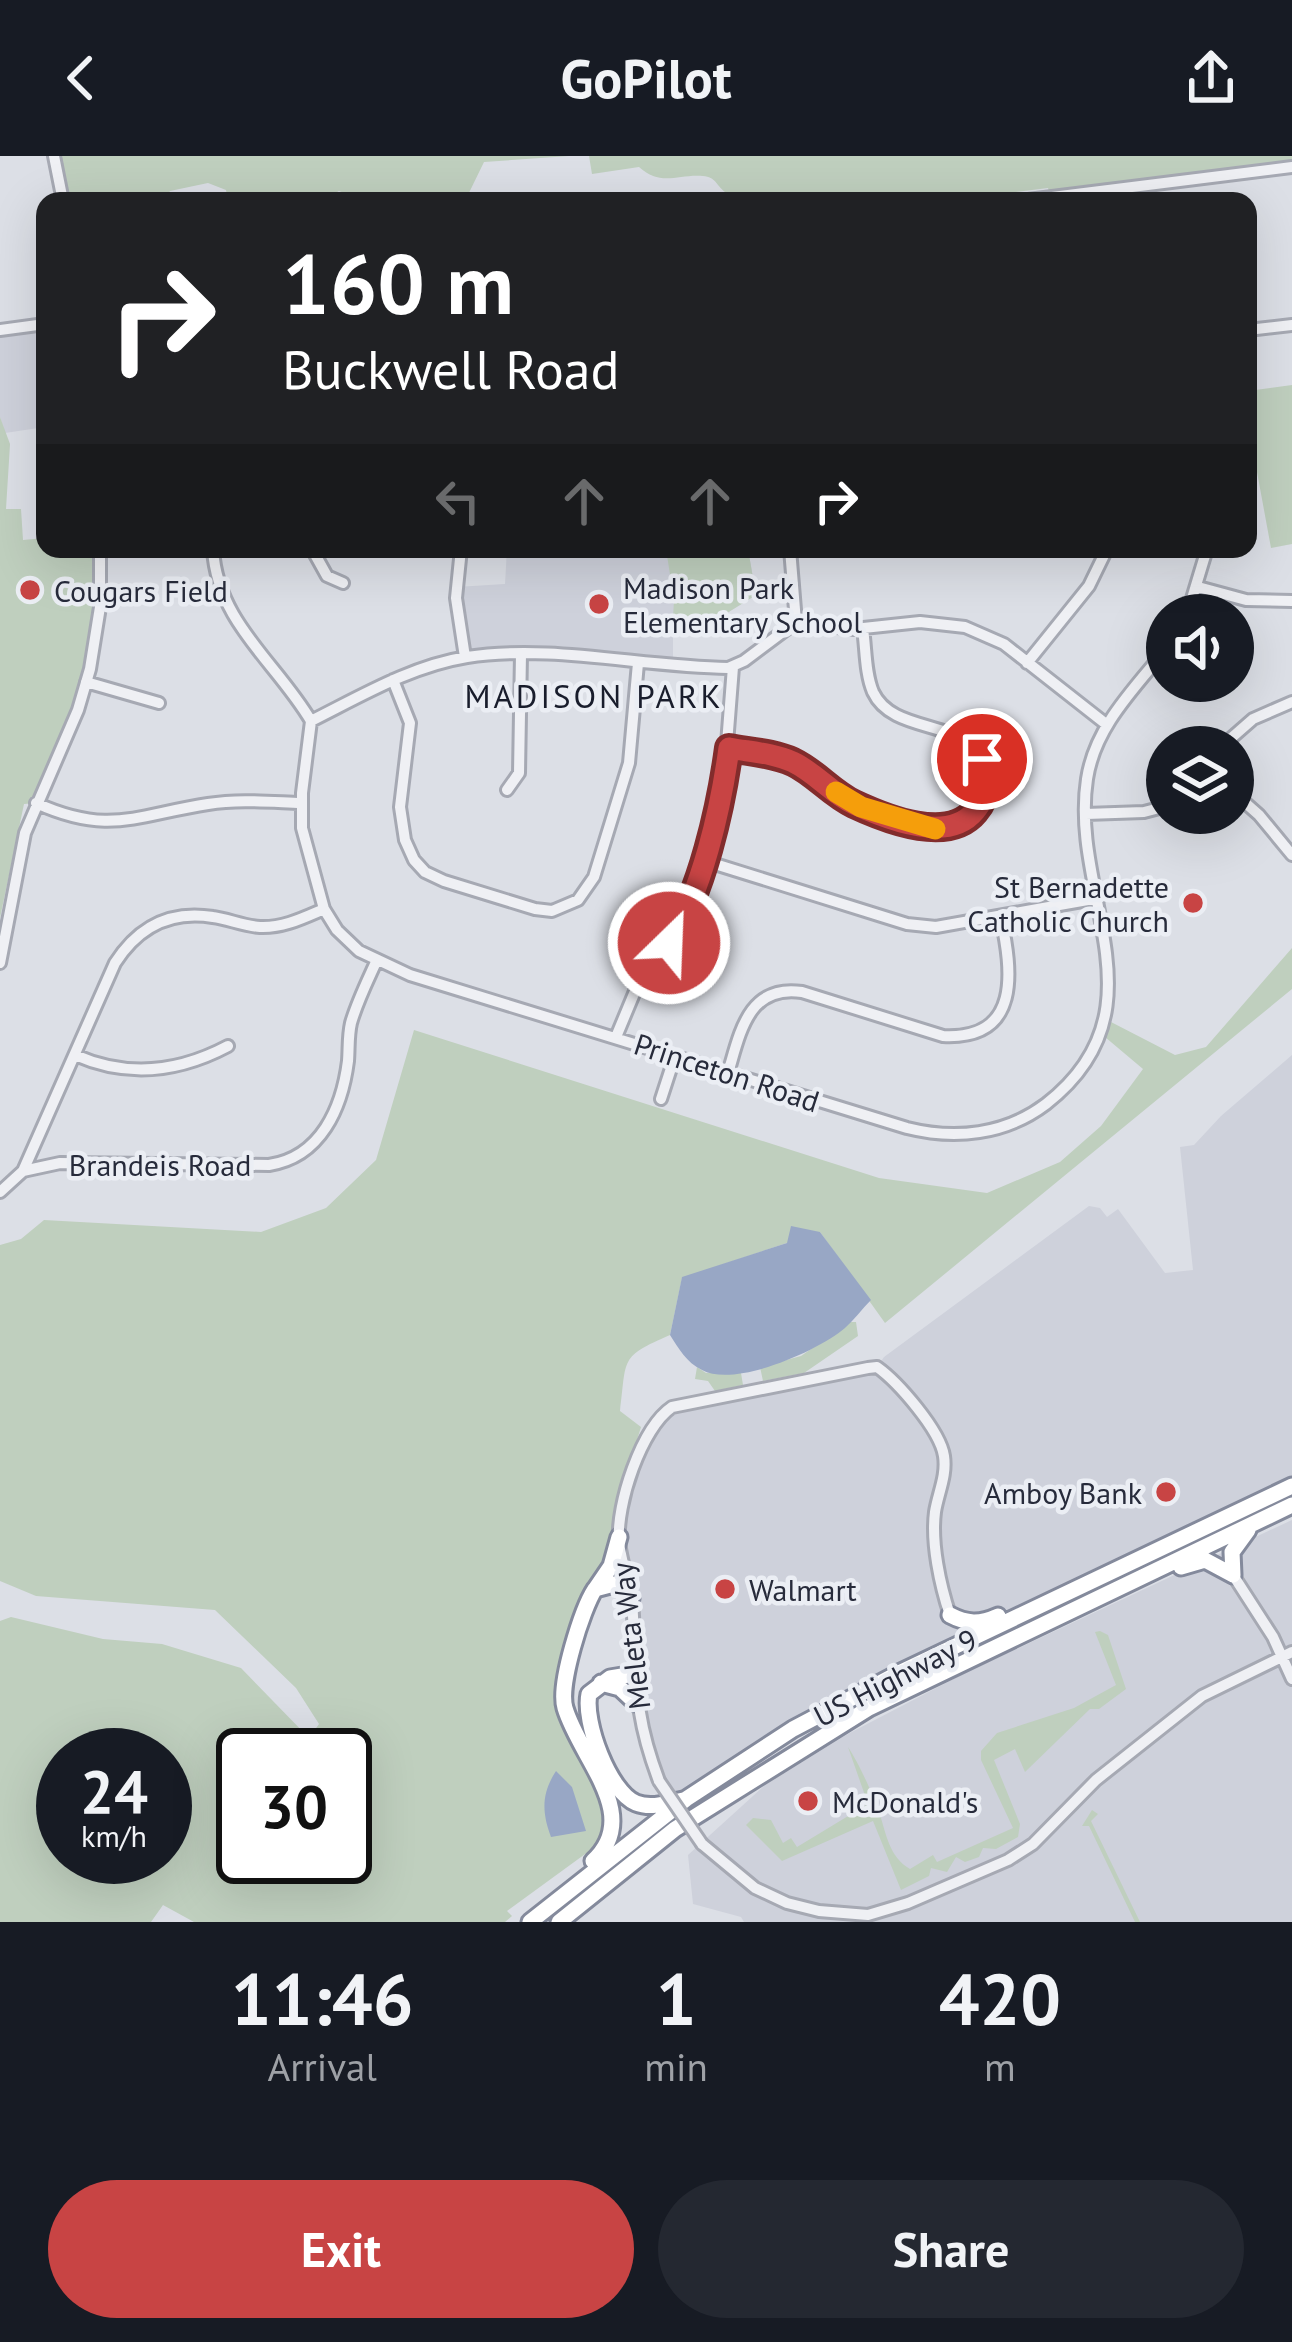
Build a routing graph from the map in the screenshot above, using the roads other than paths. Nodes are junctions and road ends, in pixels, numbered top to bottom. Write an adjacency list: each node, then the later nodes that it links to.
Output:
1 (53, 156): 3 (street)
2 (1292, 167): 4 (street)
3 (61, 192)
4 (1092, 192)
5 (36, 325): 8 (street)
6 (1292, 325): 7 (street)
7 (1257, 329)
8 (0, 330)
9 (100, 558): 29 (street)
10 (214, 558): 32 (street)
11 (317, 558): 16 (street)
12 (460, 558): 23 (street)
13 (791, 558): 20 (street)
14 (1103, 558): 25 (street)
15 (1205, 558): 17 (street)
16 (343, 583)
17 (1198, 587): 18 (street); 19 (street)
18 (1195, 594)
19 (1292, 601)
20 (796, 622): 21 (street); 26 (street)
21 (863, 629): 25 (street); 35 (street)
22 (521, 654): 23 (street); 24 (street); 36 (street)
23 (465, 658): 28 (street)
24 (638, 663): 26 (street); 28 (street)
25 (1028, 663): 33 (street)
26 (733, 667): 35 (street)
27 (1146, 674): 33 (street, Princeton Road)
28 (393, 680): 32 (street)
29 (86, 682): 31 (street); 37 (street)
30 (1292, 702): 34 (street)
31 (159, 703)
32 (311, 721): 38 (street, Princeton Road)
33 (1106, 724): 41 (street, Princeton Road)
34 (1245, 726)
35 (729, 748): 43 (street)
36 (507, 790)
37 (36, 803): 38 (street); 48 (street)
38 (301, 803): 45 (street, Princeton Road)
39 (1146, 811): 41 (street)
40 (1254, 811): 42 (street)
41 (1086, 814): 44 (street, Princeton Road)
42 (1292, 855)
43 (702, 860): 46 (street); 49 (street)
44 (1099, 898): 46 (street); 53 (street, Princeton Road)
45 (324, 909): 47 (street, Princeton Road); 51 (street)
46 (1001, 918): 53 (street)
47 (376, 962): 49 (street, Princeton Road); 55 (street, Brandeis Road)
48 (0, 963)
49 (616, 1037): 52 (street, Princeton Road)
50 (227, 1046): 51 (street)
51 (75, 1055): 55 (street)
52 (675, 1056): 53 (street, Princeton Road); 54 (street)
53 (728, 1073)
54 (661, 1099)
55 (23, 1171): 56 (street)
56 (0, 1192)
57 (1292, 1486): 62 (highway, US Highway 9)
58 (1292, 1505): 59 (highway, US Highway 9)
59 (1254, 1523): 61 (highway); 64 (highway, US Highway 9)
60 (619, 1537): 63 (highway); 65 (street, Meleta Way); 66 (street, Meleta Way)
61 (1233, 1575): 64 (highway); 67 (street)
62 (1090, 1582): 66 (highway); 68 (highway, US Highway 9)
63 (596, 1589): 65 (highway); 74 (highway)
64 (1112, 1590): 75 (highway, US Highway 9)
65 (632, 1598): 69 (street, Meleta Way)
66 (950, 1615): 68 (highway)
67 (1287, 1654): 70 (street); 72 (street, Meleta Way, bridge)
68 (901, 1672): 73 (highway, US Highway 9)
69 (634, 1674): 71 (highway); 72 (street, Meleta Way)
70 (1292, 1679)
71 (601, 1683): 72 (highway); 73 (highway)
72 (636, 1703)
73 (686, 1799): 74 (highway, US Highway 9)
74 (528, 1922)
75 (559, 1922)

